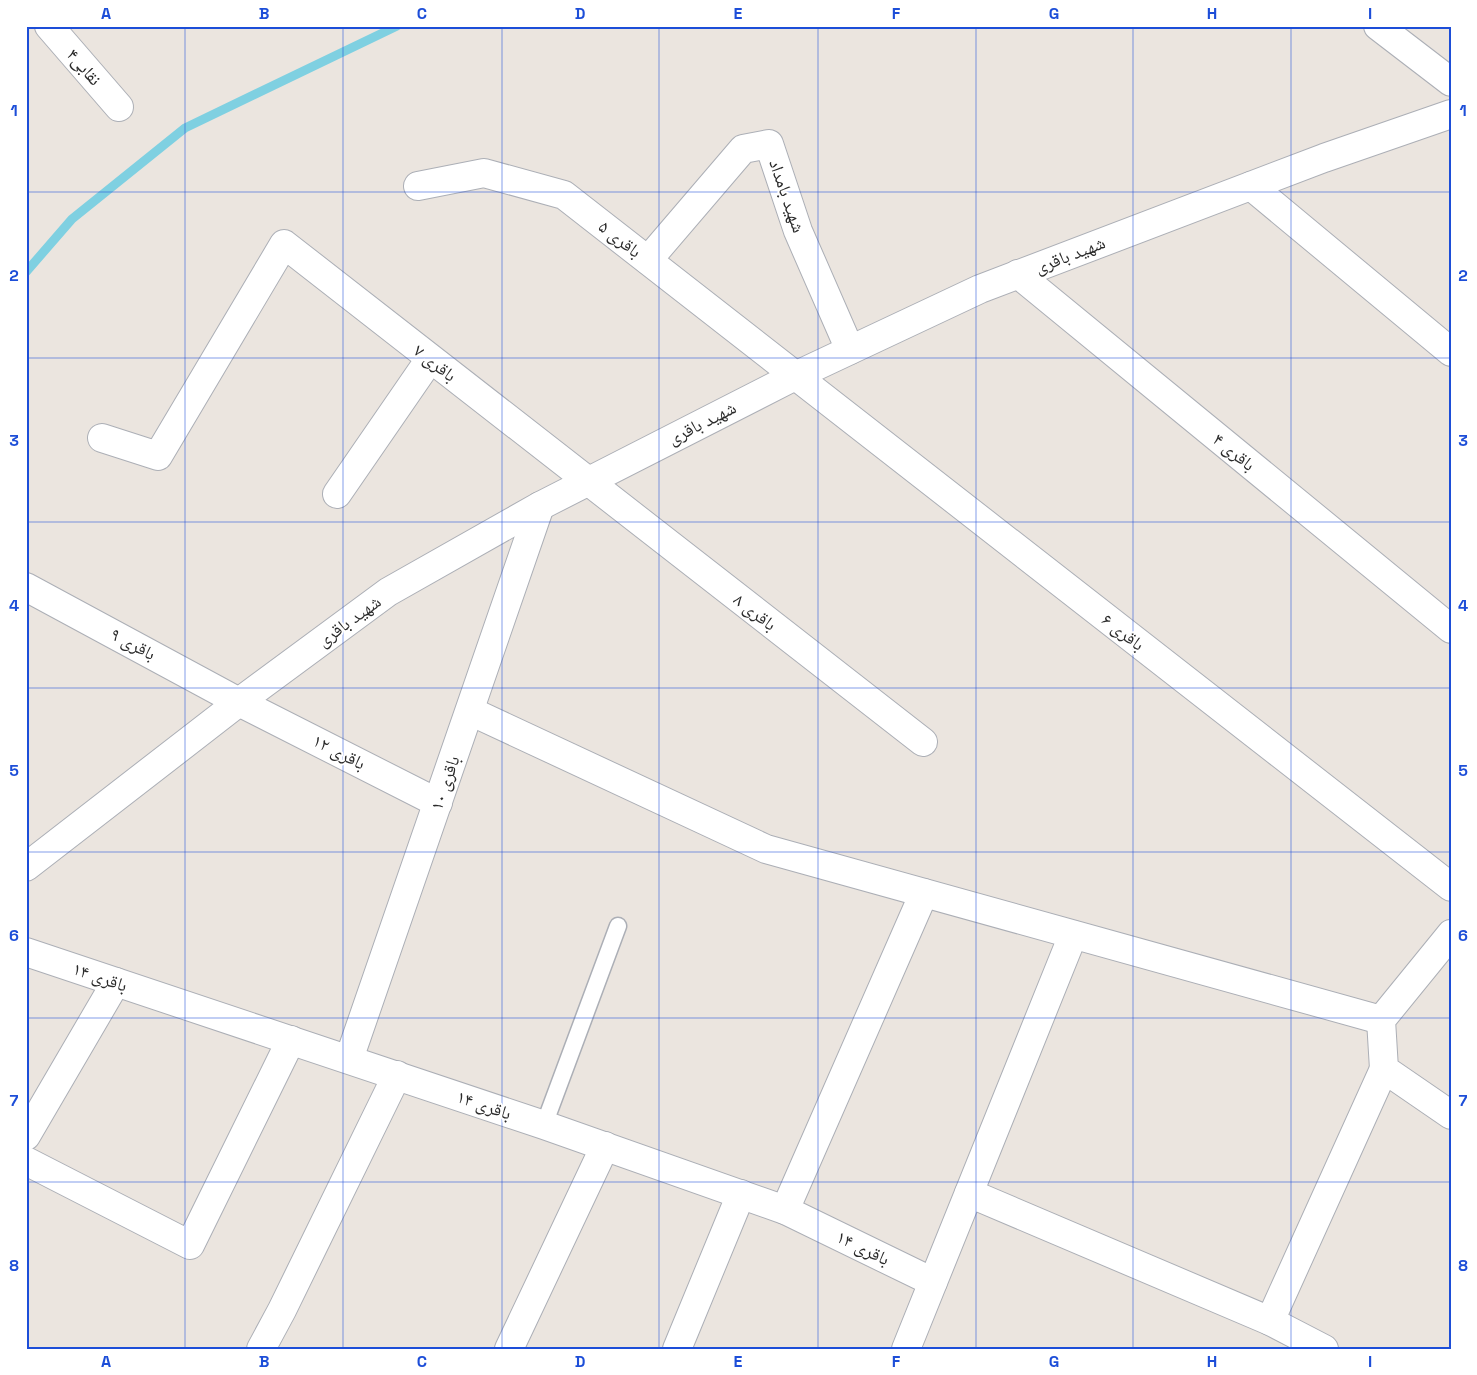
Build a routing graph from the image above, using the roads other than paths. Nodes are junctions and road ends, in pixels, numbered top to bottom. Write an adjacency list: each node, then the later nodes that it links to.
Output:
1 (49, 26): 4 (street, نقابی۴)
2 (1378, 26): 3 (street)
3 (1451, 82)
4 (119, 107)
5 (1451, 114): 7 (street, شهید باقری)
6 (418, 186): 8 (street, باقری ۵)
7 (1251, 186): 9 (street, شهید باقری); 11 (street)
8 (648, 260): 10 (street, شهید بامداد); 13 (street, باقری ۵)
9 (1018, 274): 10 (street, شهید باقری); 19 (street, باقری ۴)
10 (850, 350): 13 (street, شهید باقری)
11 (1451, 352)
12 (430, 359): 14 (street, باقری ۷); 15 (street, باقری ۷); 16 (street)
13 (795, 376): 15 (street, شهید باقری); 25 (street, باقری ۶)
14 (102, 438)
15 (587, 482): 17 (street, شهید باقری); 22 (street, باقری ۸)
16 (337, 494)
17 (540, 506): 20 (street, شهید باقری); 21 (street, باقری ۱۰)
18 (26, 587): 20 (street, باقری ۹)
19 (1451, 629)
20 (239, 702): 23 (street, باقری ۱۲); 24 (street, شهید باقری)
21 (470, 710): 23 (street, باقری ۱۰); 26 (street)
22 (923, 742)
23 (438, 803): 34 (street, باقری ۱۰)
24 (26, 867)
25 (1451, 887)
26 (924, 893): 29 (street); 43 (street)
27 (618, 926): 37 (lane)
28 (1451, 934): 33 (street)
29 (1073, 935): 33 (street); 41 (street)
30 (26, 952): 31 (street, باقری ۱۴)
31 (116, 982): 32 (street, باقری ۱۴); 38 (street)
32 (290, 1040): 34 (street, باقری ۱۴); 40 (street)
33 (1382, 1045): 36 (street); 45 (street)
34 (349, 1060): 35 (street, باقری ۱۴)
35 (397, 1075): 37 (street, باقری ۱۴); 46 (street)
36 (1451, 1115)
37 (544, 1125): 39 (street, باقری ۱۴)
38 (26, 1136)
39 (605, 1146): 42 (street, باقری ۱۴); 47 (street)
40 (26, 1162)
41 (969, 1193): 44 (street); 45 (street)
42 (741, 1194): 43 (street, باقری ۱۴); 48 (street)
43 (785, 1210): 44 (street, باقری ۱۴)
44 (933, 1282): 49 (street)
45 (1270, 1321): 50 (street)
46 (261, 1349)
47 (510, 1349)
48 (678, 1349)
49 (906, 1349)
50 (1324, 1349)

